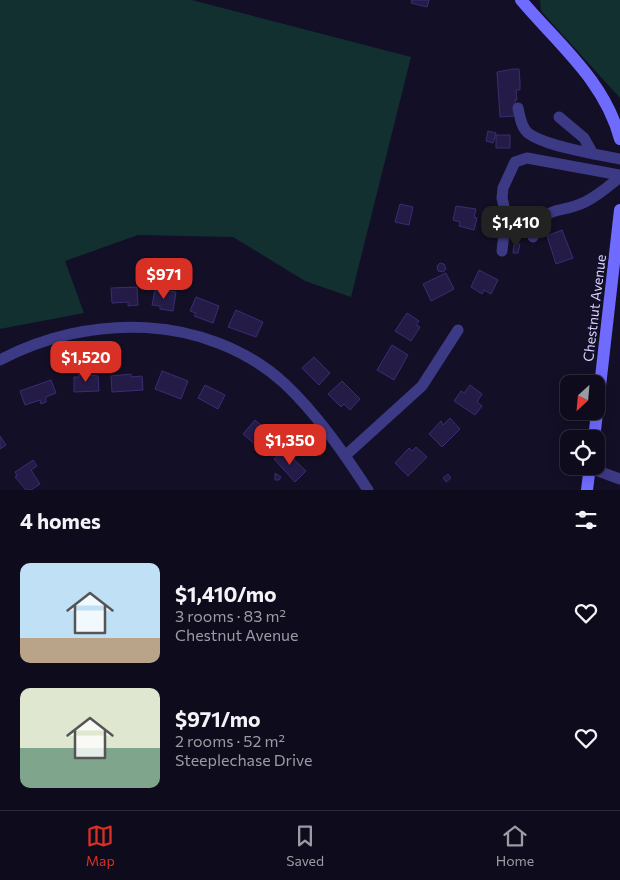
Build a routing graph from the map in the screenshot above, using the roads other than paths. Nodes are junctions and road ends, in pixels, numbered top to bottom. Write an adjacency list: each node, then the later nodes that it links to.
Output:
1 (521, 0): 4 (street)
2 (518, 108): 5 (street)
3 (559, 117): 5 (street)
4 (620, 140)
5 (593, 154): 6 (street)
6 (620, 159)
7 (620, 176): 9 (street); 10 (street)
8 (620, 210): 11 (street, Chestnut Avenue)
9 (533, 237)
10 (502, 251)
11 (618, 254): 14 (street, Chestnut Avenue)
12 (458, 330): 15 (street)
13 (0, 360): 15 (street)
14 (595, 430)
15 (346, 455): 19 (street)
16 (605, 473): 18 (street)
17 (589, 475): 20 (street)
18 (620, 479)
19 (368, 490)
20 (588, 490)

